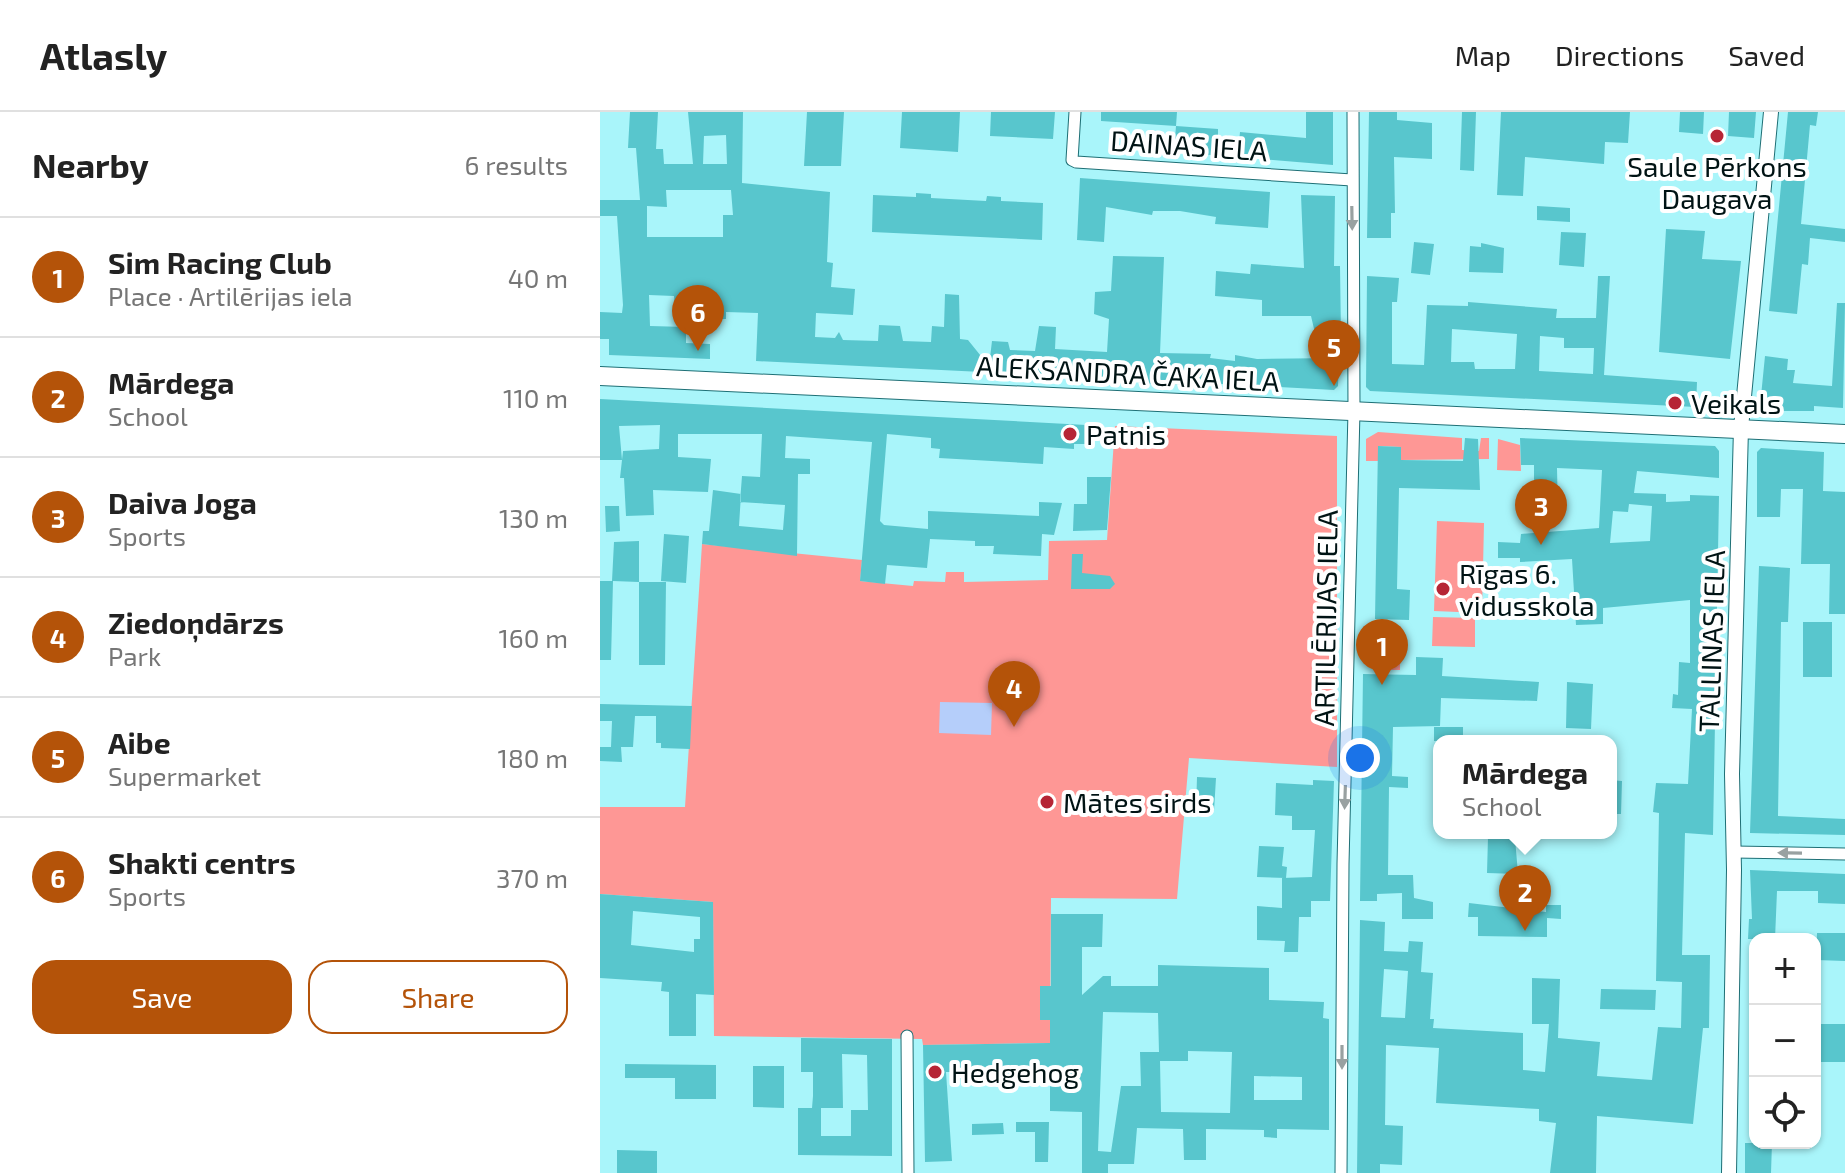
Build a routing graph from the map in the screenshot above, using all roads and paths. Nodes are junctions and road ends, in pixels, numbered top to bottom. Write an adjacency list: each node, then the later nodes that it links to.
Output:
1 (1075, 112): 4 (street, DAINAS IELA)
2 (1353, 112): 4 (street, ARTILĒRIJAS IELA)
3 (1771, 112): 7 (street, TALLINAS IELA)
4 (1352, 180): 6 (street, ARTILĒRIJAS IELA, one-way to 6)
5 (600, 376): 6 (main road, ALEKSANDRA ČAKA IELA)
6 (1354, 411): 7 (main road, ALEKSANDRA ČAKA IELA); 13 (street, ARTILĒRIJAS IELA, one-way to 13)
7 (1741, 428): 8 (main road, ALEKSANDRA ČAKA IELA); 9 (street, TALLINAS IELA)
8 (1845, 434)
9 (1734, 852): 10 (street, one-way to 9); 14 (street, TALLINAS IELA)
10 (1845, 854)
11 (907, 1036): 12 (street)
12 (908, 1173)
13 (1341, 1173)
14 (1729, 1173)

